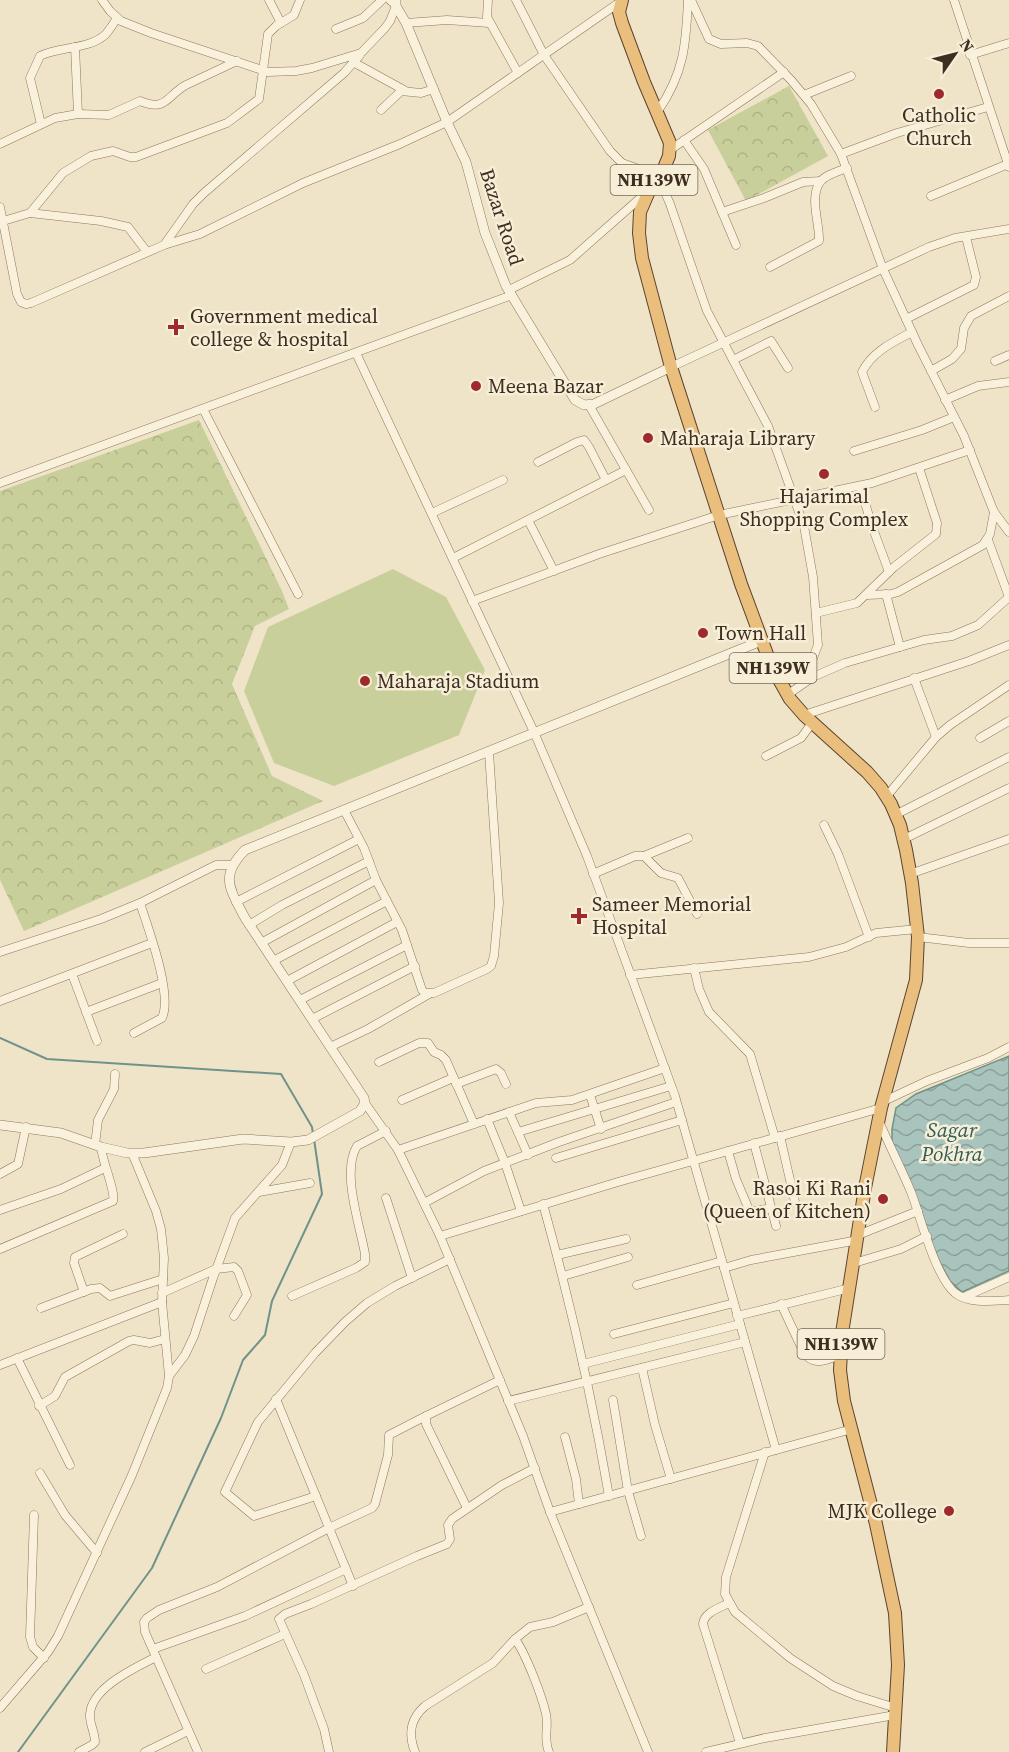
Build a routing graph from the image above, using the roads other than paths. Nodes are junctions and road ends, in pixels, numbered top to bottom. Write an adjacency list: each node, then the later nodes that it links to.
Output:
1 (102, 0): 11 (street)
2 (269, 0): 13 (street)
3 (300, 0): 13 (street)
4 (382, 0): 15 (street)
5 (488, 0): 14 (street)
6 (516, 0): 19 (street)
7 (689, 0): 24 (street); 32 (street)
8 (957, 1): 20 (street)
9 (394, 2): 12 (street, Bazar Road); 18 (street)
10 (617, 2): 19 (street); 32 (highway, NH139W)
11 (117, 18): 17 (street); 21 (street)
12 (406, 22): 14 (street); 27 (street, Bazar Road)
13 (281, 23): 23 (street)
14 (489, 23): 25 (street)
15 (336, 29)
16 (1009, 43): 20 (street)
17 (75, 47): 33 (street); 35 (street)
18 (361, 53): 22 (street); 23 (street)
19 (544, 55): 25 (street); 42 (street)
20 (970, 55): 30 (street)
21 (237, 61): 23 (street); 33 (street)
22 (353, 62): 28 (street); 52 (street)
23 (264, 70): 48 (street)
24 (784, 72): 29 (street); 36 (street)
25 (518, 73): 34 (street)
26 (851, 76): 29 (street)
27 (434, 89): 28 (street); 34 (street, Bazar Road)
28 (404, 90): 31 (street)
29 (804, 95): 39 (street)
30 (988, 107): 39 (street); 40 (street)
31 (381, 110)
32 (658, 111): 38 (highway, NH139W)
33 (78, 114): 35 (street)
34 (447, 122): 52 (street); 57 (street, Bazar Road)
35 (41, 124): 37 (street)
36 (684, 140): 38 (street); 47 (street)
37 (0, 144)
38 (670, 150): 42 (highway, NH139W)
39 (841, 154): 41 (street)
40 (1008, 165): 45 (street)
41 (846, 168): 43 (street); 56 (street)
42 (658, 176): 44 (highway, NH139W); 61 (street)
43 (821, 181): 47 (street); 55 (street)
44 (648, 190): 57 (street); 66 (highway, NH139W)
45 (931, 196)
46 (0, 207): 49 (street)
47 (722, 212): 53 (street)
48 (30, 213): 49 (street); 54 (street)
49 (3, 221): 54 (street)
50 (1009, 229): 51 (street)
51 (966, 237): 56 (street); 59 (street)
52 (164, 244): 54 (street)
53 (736, 245)
54 (147, 252)
55 (770, 267)
56 (883, 269): 59 (street); 61 (street)
57 (511, 293): 62 (street); 71 (street, Bazar Road)
58 (1009, 296): 68 (street)
59 (906, 319): 60 (street)
60 (912, 332): 68 (street); 72 (street)
61 (723, 343): 64 (street); 66 (street)
62 (356, 353): 73 (street); 87 (street)
63 (1009, 355): 65 (street)
64 (733, 360): 67 (street); 84 (street)
65 (995, 361)
66 (671, 367): 71 (street); 88 (highway, NH139W)
67 (789, 368)
68 (931, 371): 70 (street)
69 (1009, 381): 70 (street)
70 (945, 400): 74 (street)
71 (589, 405): 79 (street)
72 (875, 407)
73 (203, 409): 82 (street); 95 (street)
74 (954, 417): 75 (street); 76 (street)
75 (970, 450): 78 (street); 86 (street)
76 (854, 451)
77 (538, 462): 81 (street)
78 (919, 468): 83 (street); 94 (street)
79 (626, 470): 81 (street); 85 (street)
80 (503, 480): 87 (street)
81 (606, 480): 89 (street)
82 (0, 483)
83 (860, 486): 84 (street); 94 (street)
84 (795, 498): 88 (street); 100 (street)
85 (649, 510)
86 (994, 512): 90 (street); 91 (street)
87 (432, 513): 92 (street)
88 (719, 515): 93 (street); 101 (highway, NH139W)
89 (528, 520): 92 (street); 93 (street)
90 (1009, 532)
91 (988, 540): 96 (street); 98 (street)
92 (453, 558): 99 (street)
93 (554, 571): 99 (street)
94 (889, 572): 97 (street)
95 (298, 594)
96 (886, 594): 97 (street); 103 (street)
97 (867, 595): 100 (street)
98 (1009, 597): 103 (street)
99 (472, 601): 110 (street)
100 (816, 613): 105 (street)
101 (761, 641): 105 (highway, NH139W); 110 (street)
102 (1009, 645): 104 (street)
103 (900, 647): 107 (street)
104 (914, 678): 108 (street); 111 (street)
105 (780, 682): 107 (highway, NH139W)
106 (1009, 685): 111 (street)
107 (788, 694): 108 (highway, NH139W)
108 (808, 719): 114 (street); 117 (highway, NH139W)
109 (1009, 721): 112 (street)
110 (534, 732): 113 (street); 128 (street)
111 (936, 737): 117 (street)
112 (980, 738)
113 (489, 752): 118 (street); 151 (street)
114 (766, 756)
115 (1009, 757): 119 (street)
116 (1009, 788): 123 (street)
117 (886, 797): 119 (highway, NH139W)
118 (344, 810): 122 (street); 127 (street)
119 (895, 815): 123 (highway, NH139W)
120 (824, 825): 138 (street)
121 (688, 838): 125 (street)
122 (359, 839): 126 (street); 132 (street)
123 (904, 839): 129 (highway, NH139W)
124 (1009, 839): 129 (street)
125 (644, 856): 128 (street); 134 (street)
126 (369, 861): 130 (street); 136 (street)
127 (232, 865): 132 (street); 133 (street)
128 (593, 874): 148 (street)
129 (910, 874): 137 (highway, NH139W)
130 (376, 880): 131 (street); 140 (street)
131 (387, 901): 135 (street); 144 (street)
132 (236, 902): 136 (street)
133 (140, 903): 139 (street); 143 (street)
134 (697, 914)
135 (398, 922): 142 (street); 149 (street)
136 (249, 925): 140 (street)
137 (918, 933): 138 (street); 141 (street); 171 (highway, NH139W)
138 (869, 937): 146 (street)
139 (152, 943): 147 (street); 150 (street)
140 (261, 943): 144 (street)
141 (1009, 943)
142 (407, 945): 145 (street); 152 (street)
143 (0, 952)
144 (273, 961): 149 (street)
145 (415, 966): 151 (street); 155 (street)
146 (694, 968): 148 (street); 181 (street)
147 (72, 974): 153 (street); 154 (street)
148 (630, 975): 161 (street)
149 (287, 981): 152 (street)
150 (162, 983): 154 (street); 156 (street)
151 (429, 994): 158 (street)
152 (300, 1000): 155 (street)
153 (0, 1001)
154 (86, 1012): 157 (street)
155 (312, 1019): 158 (street)
156 (134, 1033)
157 (97, 1041)
158 (330, 1047): 169 (street)
159 (1009, 1047): 171 (street)
160 (379, 1062): 163 (street)
161 (665, 1068): 165 (street); 166 (street)
162 (115, 1074): 184 (street)
163 (455, 1081): 164 (street); 167 (street); 175 (street)
164 (506, 1084)
165 (671, 1086): 168 (street); 170 (street)
166 (590, 1095): 170 (street); 172 (street)
167 (402, 1100)
168 (676, 1102): 174 (street); 178 (street)
169 (365, 1103): 179 (street); 182 (street)
170 (596, 1110): 178 (street); 180 (street)
171 (880, 1111): 181 (street); 203 (street); 208 (highway, NH139W)
172 (509, 1112): 173 (street); 180 (street)
173 (487, 1119): 175 (street); 191 (street)
174 (682, 1120): 189 (street); 190 (street)
175 (474, 1124): 185 (street)
176 (0, 1125): 177 (street)
177 (26, 1127): 184 (street); 193 (street)
178 (601, 1129): 188 (street)
179 (386, 1131): 185 (street); 225 (street)
180 (518, 1132): 188 (street)
181 (777, 1137): 183 (street); 197 (street)
182 (291, 1142): 187 (street); 195 (street)
183 (754, 1143): 186 (street); 200 (street)
184 (98, 1146): 187 (street); 192 (street)
185 (398, 1150): 198 (street)
186 (728, 1151): 190 (street); 200 (street)
187 (132, 1153): 220 (street)
188 (528, 1155): 191 (street)
189 (556, 1158)
190 (693, 1160): 199 (street); 215 (street)
191 (506, 1163): 198 (street); 202 (street)
192 (105, 1168): 201 (street); 210 (street)
193 (0, 1174)
194 (310, 1183): 195 (street)
195 (257, 1192): 216 (street)
196 (386, 1198): 219 (street)
197 (795, 1202)
198 (424, 1203): 206 (street)
199 (543, 1204): 202 (street); 211 (street)
200 (771, 1209): 204 (street)
201 (0, 1210)
202 (522, 1211): 206 (street)
203 (918, 1211): 207 (street); 208 (street)
204 (776, 1226)
205 (123, 1234): 223 (street)
206 (440, 1236): 213 (street)
207 (927, 1236): 214 (street); 226 (street)
208 (858, 1237): 214 (highway, NH139W); 215 (street)
209 (626, 1239): 211 (street)
210 (0, 1249)
211 (557, 1255): 217 (street)
212 (628, 1257): 217 (street)
213 (450, 1259): 219 (street); 243 (street)
214 (854, 1263): 222 (highway, NH139W)
215 (723, 1264): 221 (street); 229 (street)
216 (216, 1269): 224 (street); 232 (street); 242 (street)
217 (563, 1276): 239 (street)
218 (1009, 1277): 226 (street)
219 (412, 1278): 245 (street)
220 (163, 1279): 223 (street); 224 (street)
221 (637, 1285)
222 (850, 1288): 230 (street); 237 (highway, NH139W)
223 (84, 1292): 231 (street)
224 (162, 1293): 228 (street)
225 (292, 1296)
226 (964, 1298): 227 (street)
227 (1009, 1300)
228 (162, 1302): 235 (street); 238 (street)
229 (734, 1303): 233 (street); 234 (street)
230 (781, 1304): 233 (street); 237 (street)
231 (41, 1308)
232 (234, 1316)
233 (739, 1320): 236 (street); 239 (street)
234 (614, 1334)
235 (165, 1339): 242 (street); 248 (street)
236 (745, 1342): 241 (street); 252 (street)
237 (840, 1355): 250 (highway, NH139W)
238 (17, 1358): 240 (street); 248 (street)
239 (583, 1364): 244 (street)
240 (0, 1365)
241 (642, 1368): 244 (street); 257 (street)
242 (170, 1376): 267 (street)
243 (500, 1380): 247 (street); 249 (street)
244 (587, 1381): 247 (street); 260 (street)
245 (276, 1399): 259 (street); 259 (street)
246 (613, 1400): 258 (street)
247 (507, 1401): 255 (street)
248 (39, 1406): 254 (street)
249 (426, 1416): 262 (street); 265 (street)
250 (852, 1429): 252 (street); 278 (highway, NH139W)
251 (565, 1437): 261 (street)
252 (776, 1450): 253 (street)
253 (765, 1452): 257 (street); 270 (street)
254 (70, 1465)
255 (535, 1468): 262 (street); 263 (street)
256 (40, 1473): 267 (street)
257 (671, 1479): 258 (street)
258 (628, 1491): 260 (street); 266 (street)
259 (316, 1496): 265 (street)
260 (609, 1496): 261 (street)
261 (579, 1504): 263 (street)
262 (467, 1508): 269 (street)
263 (550, 1512): 271 (street)
264 (34, 1515): 275 (street)
265 (329, 1528): 268 (street); 274 (street)
266 (641, 1536)
267 (97, 1553): 275 (street)
268 (346, 1569): 269 (street); 274 (street)
269 (353, 1586): 272 (street)
270 (729, 1603): 278 (street); 280 (street)
271 (589, 1607): 273 (street); 287 (street)
272 (285, 1634): 276 (street); 284 (street)
273 (515, 1639): 285 (street); 286 (street)
274 (154, 1653): 279 (street); 281 (street)
275 (44, 1658): 277 (street)
276 (206, 1669)
277 (0, 1708)
278 (895, 1711): 280 (street); 289 (highway, NH139W)
279 (188, 1731): 282 (street); 283 (street)
280 (740, 1743): 288 (street)
281 (79, 1752)
282 (145, 1752)
283 (198, 1752)
284 (329, 1752)
285 (416, 1752)
286 (549, 1752)
287 (648, 1752)
288 (706, 1752)
289 (893, 1752)

